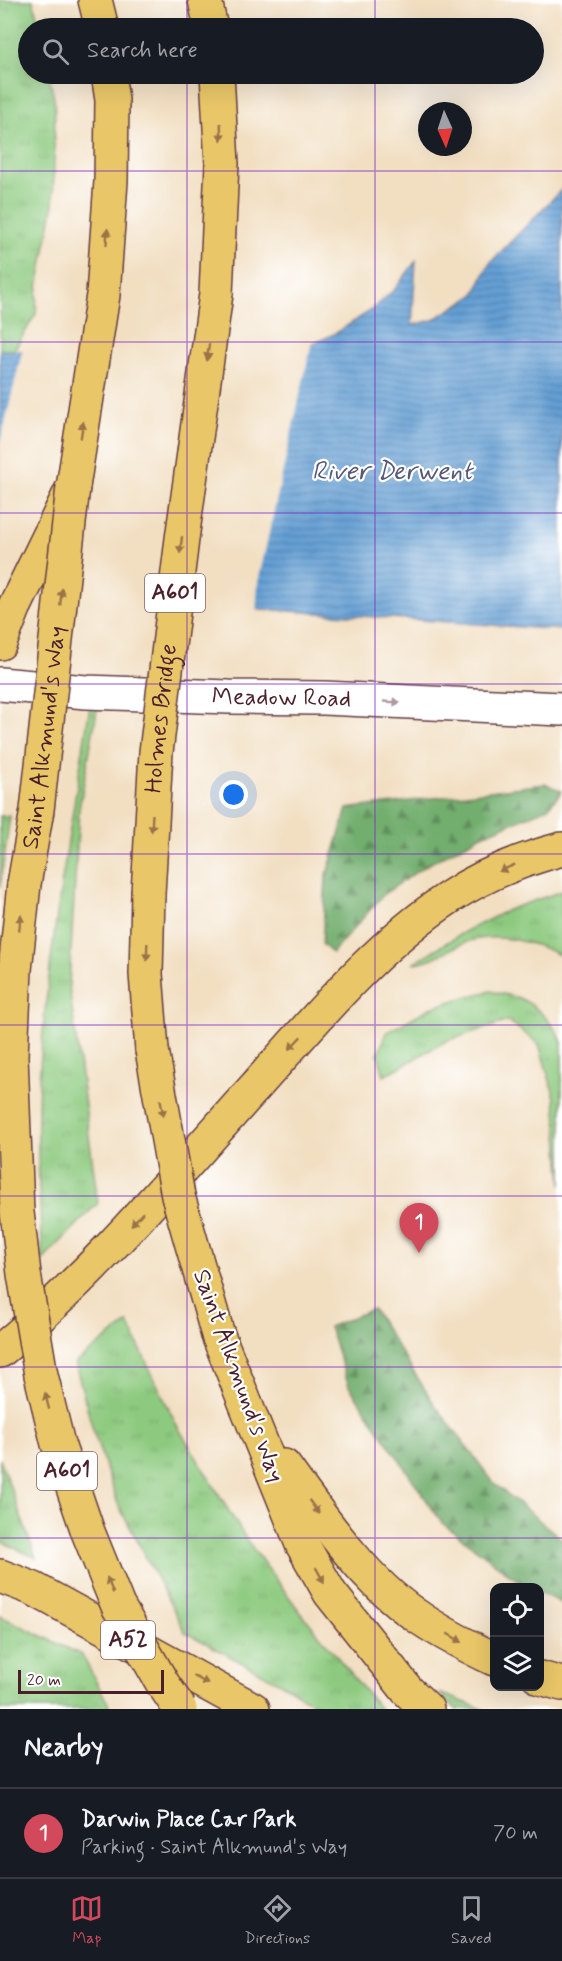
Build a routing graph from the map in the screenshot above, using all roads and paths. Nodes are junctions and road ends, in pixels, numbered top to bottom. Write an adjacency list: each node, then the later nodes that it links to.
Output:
1 (95, 0): 3 (main road)
2 (205, 0): 4 (main road)
3 (100, 18)
4 (209, 18)
5 (110, 84): 7 (main road, A601, one-way to 5)
6 (218, 84): 12 (main road, Holmes Bridge / A601, one-way to 12, bridge)
7 (74, 487): 8 (main road, bridge); 19 (main road, Saint Alkmund's Way / A601, one-way to 7, bridge)
8 (0, 643)
9 (0, 684): 10 (street, Meadow Road, one-way to 10)
10 (562, 709)
11 (562, 849): 13 (main road, one-way to 13)
12 (148, 894): 14 (main road, Saint Alkmund's Way / A601, one-way to 14, bridge)
13 (0, 1351)
14 (255, 1426): 16 (main road, one-way to 16); 21 (main road, Saint Alkmund's Way / A601, one-way to 21)
15 (0, 1576): 20 (main road, A52, one-way to 20)
16 (490, 1657)
17 (544, 1679): 18 (main road)
18 (562, 1684)
19 (180, 1709)
20 (253, 1709)
21 (427, 1709)

